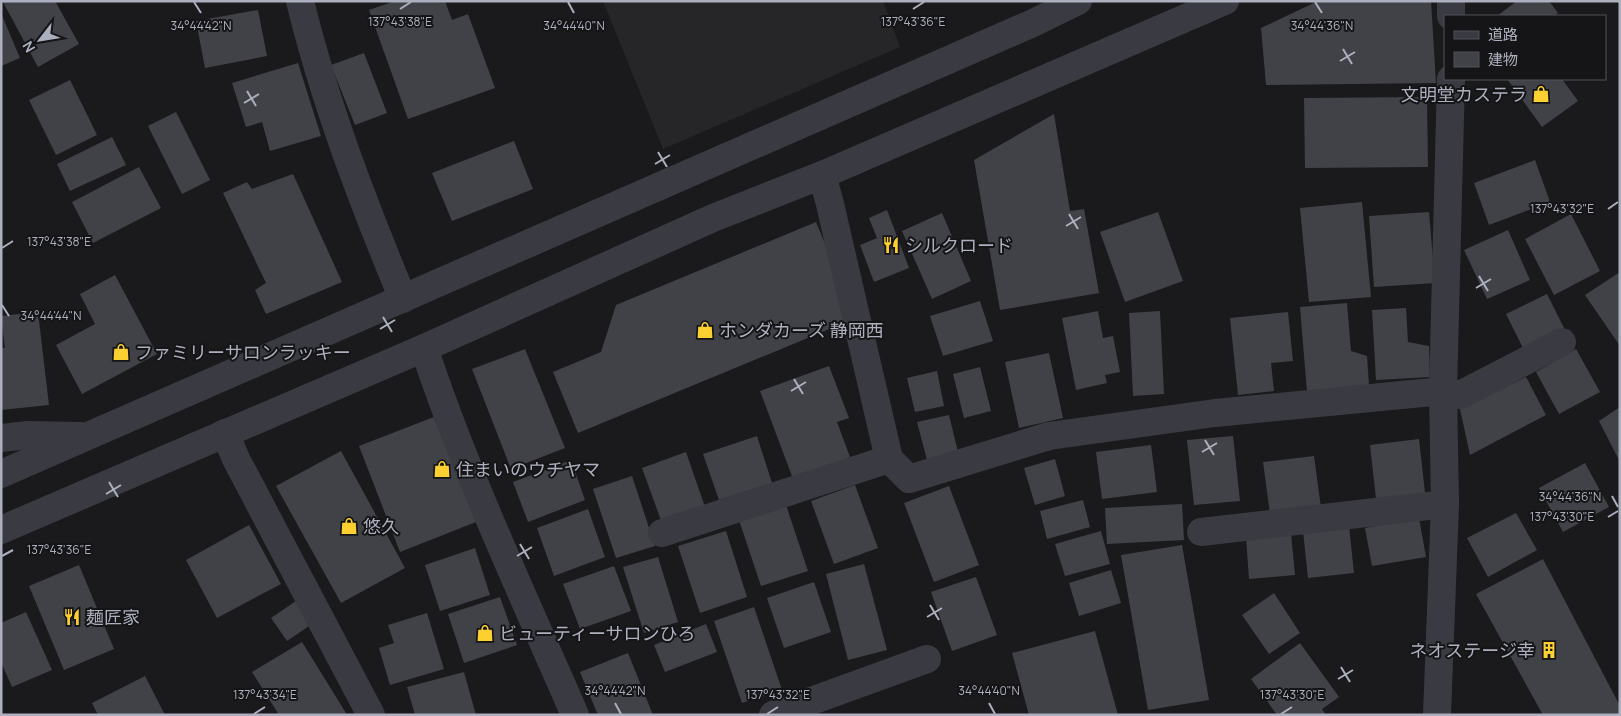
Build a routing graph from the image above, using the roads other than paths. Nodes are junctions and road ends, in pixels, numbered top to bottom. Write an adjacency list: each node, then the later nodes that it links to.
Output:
1 (300, 1): 8 (street)
2 (1078, 1): 8 (street)
3 (1225, 1): 7 (street)
4 (1451, 1): 5 (street)
5 (1451, 15)
6 (1451, 80): 11 (street)
7 (822, 175): 10 (street); 15 (street)
8 (403, 299): 13 (street)
9 (1562, 342): 11 (street)
10 (424, 348): 12 (street); 23 (street)
11 (1443, 391): 15 (street); 17 (street)
12 (225, 433): 18 (street); 22 (street)
13 (88, 437): 14 (street); 16 (street)
14 (1, 438)
15 (889, 459): 20 (street)
16 (1, 474)
17 (1445, 504): 19 (street); 25 (street)
18 (1, 530)
19 (1201, 532)
20 (662, 534)
21 (927, 659): 24 (street)
22 (371, 715)
23 (575, 715)
24 (773, 715)
25 (1437, 715)

